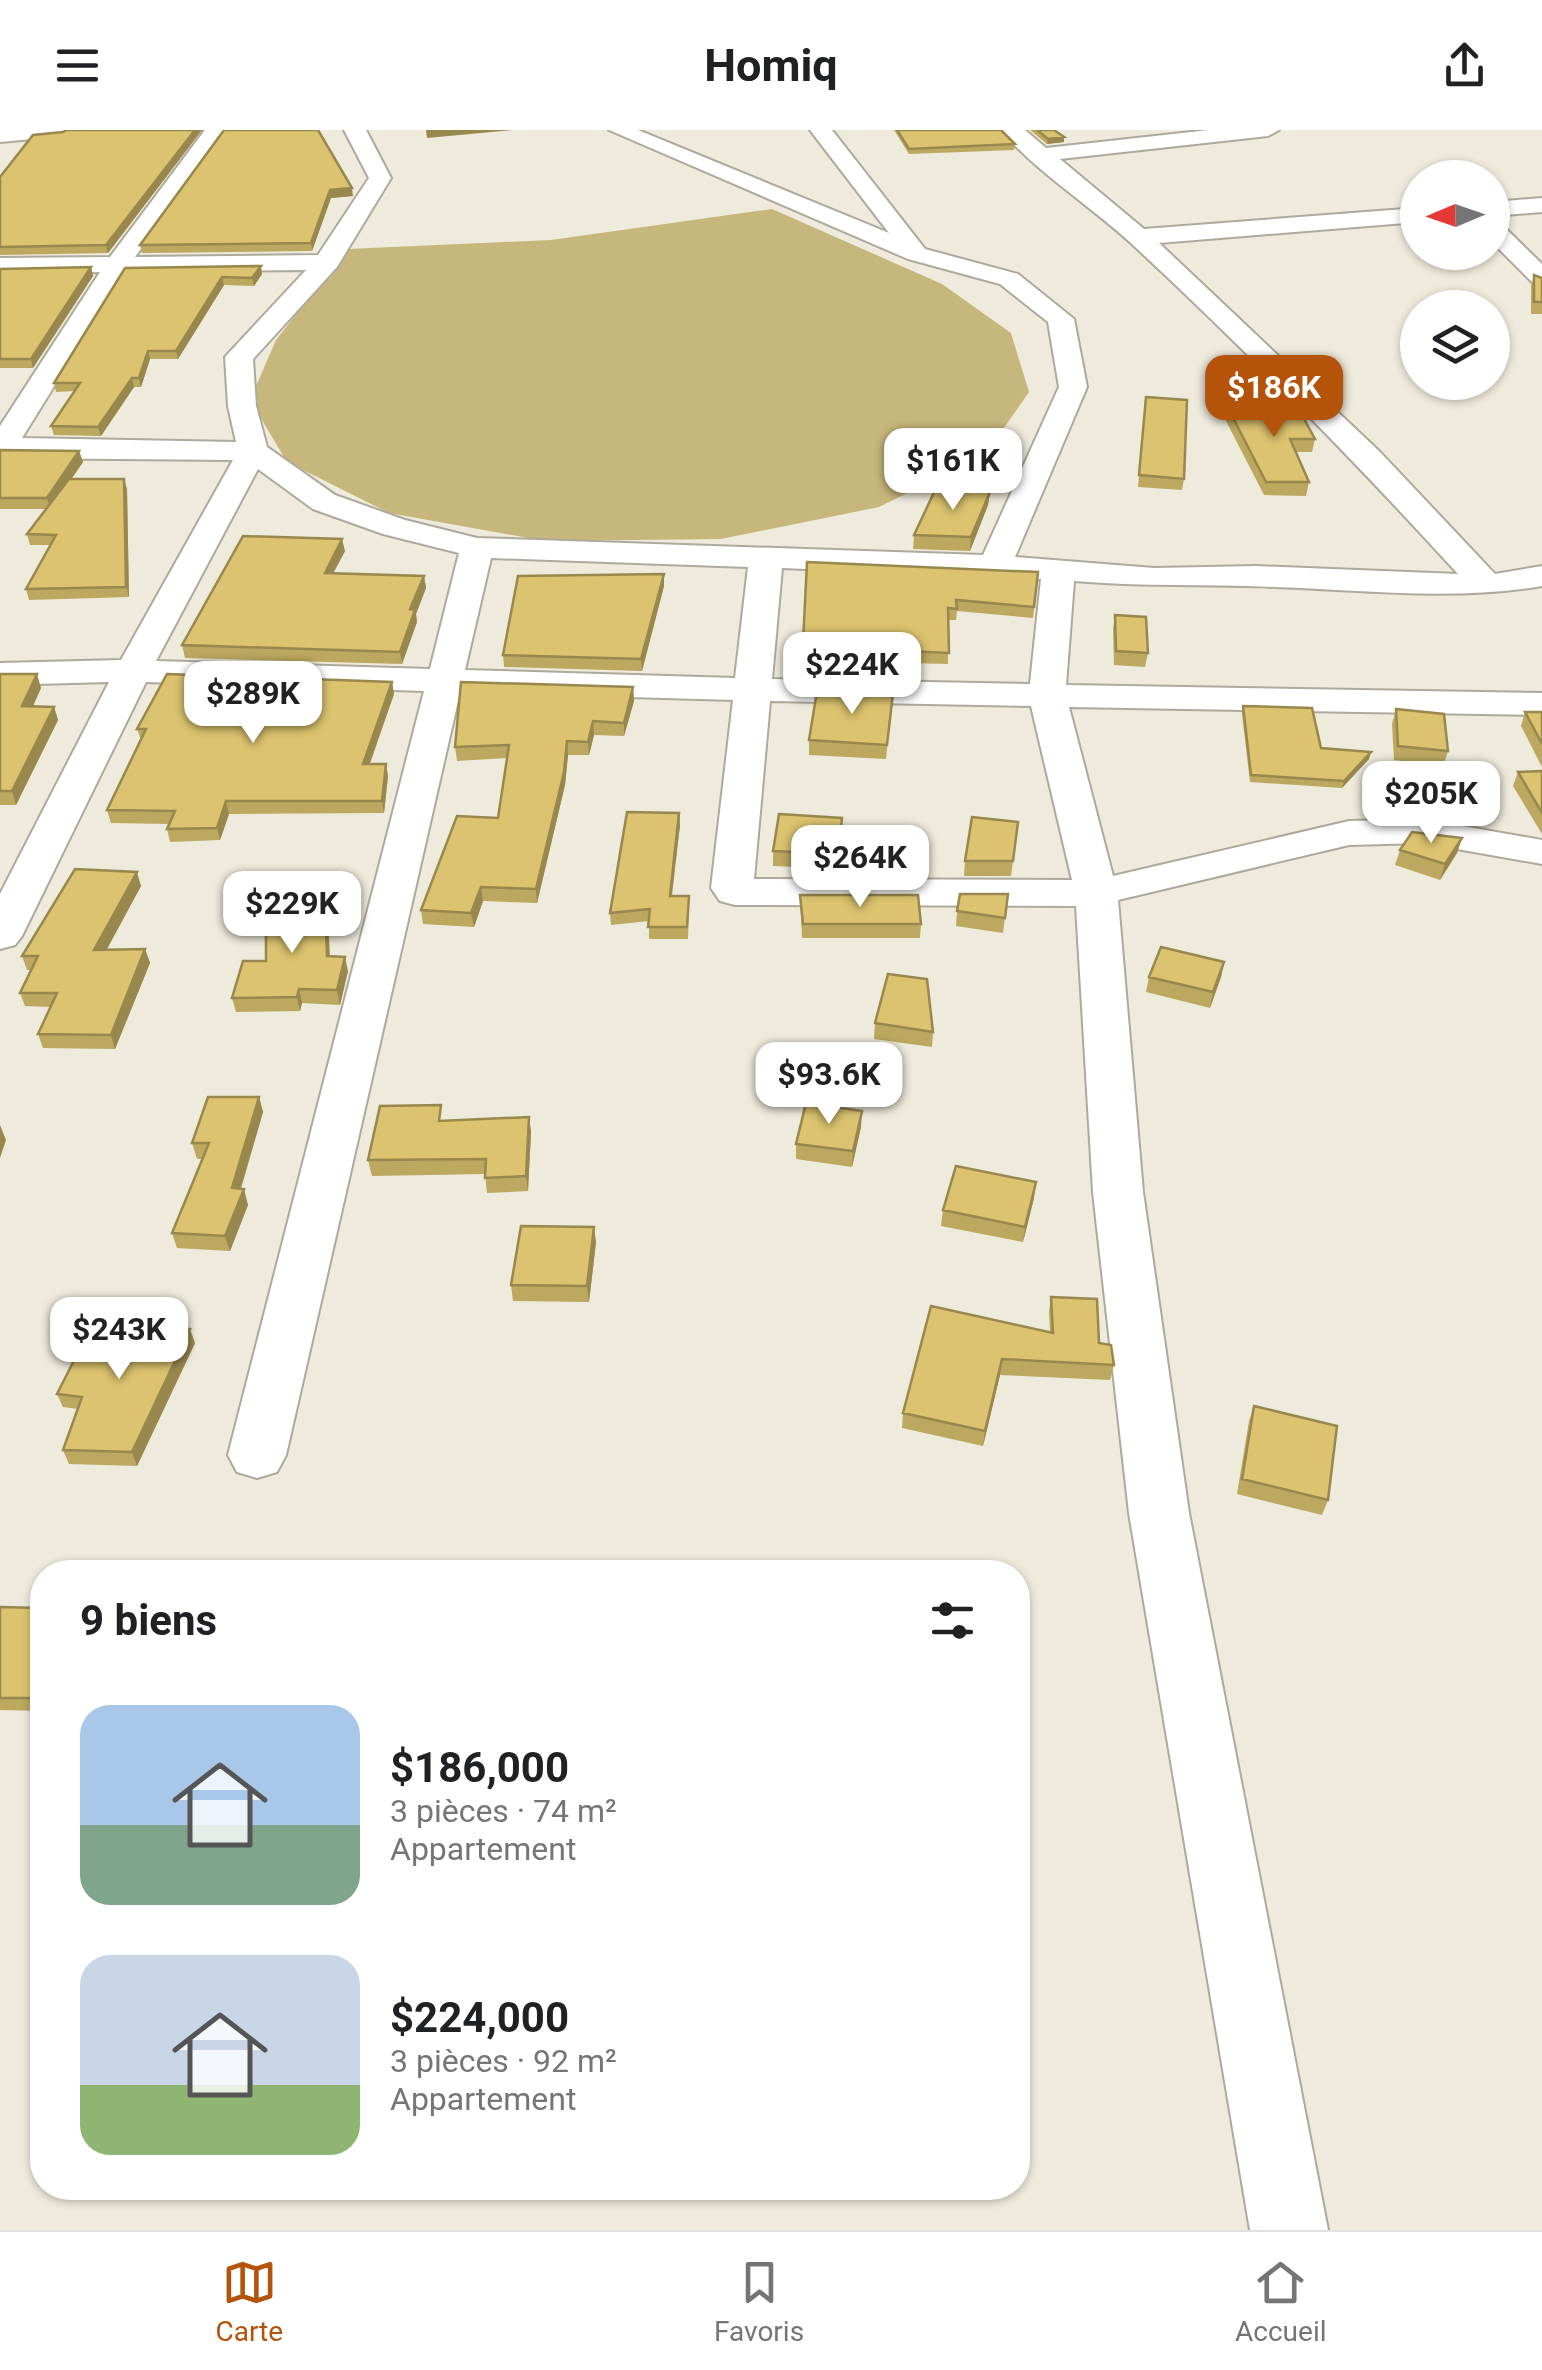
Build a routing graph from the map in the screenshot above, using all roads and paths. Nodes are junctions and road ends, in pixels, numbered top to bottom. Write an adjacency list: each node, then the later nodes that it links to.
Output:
1 (6, 130): 9 (street)
2 (65, 130): 9 (street)
3 (216, 130): 18 (street)
4 (355, 130): 17 (street)
5 (620, 130): 16 (street)
6 (821, 130): 16 (street)
7 (1012, 130): 10 (street)
8 (1268, 130): 10 (street)
9 (0, 136)
10 (1038, 155): 14 (street)
11 (1542, 205): 12 (street)
12 (1510, 208)
13 (1400, 216): 14 (street)
14 (1139, 237): 28 (street)
15 (1510, 246): 20 (street)
16 (917, 254): 25 (street)
17 (328, 262): 18 (street); 22 (street)
18 (118, 264): 19 (street); 21 (street)
19 (0, 266)
20 (1542, 278)
21 (0, 448): 22 (street)
22 (253, 451): 23 (street); 29 (street)
23 (476, 548): 24 (street); 31 (street)
24 (766, 557): 25 (street); 32 (street)
25 (994, 565): 26 (street)
26 (1058, 572): 28 (street); 33 (street)
27 (1542, 576): 28 (street)
28 (1487, 585)
29 (133, 671): 30 (street); 31 (street); 37 (street)
30 (0, 674)
31 (444, 679): 32 (street); 38 (street)
32 (753, 690): 33 (street); 36 (street)
33 (1047, 694): 34 (street); 36 (street)
34 (1542, 704)
35 (1542, 852): 36 (street)
36 (1096, 893): 39 (street)
37 (0, 936)
38 (257, 1455)
39 (1290, 2230)

